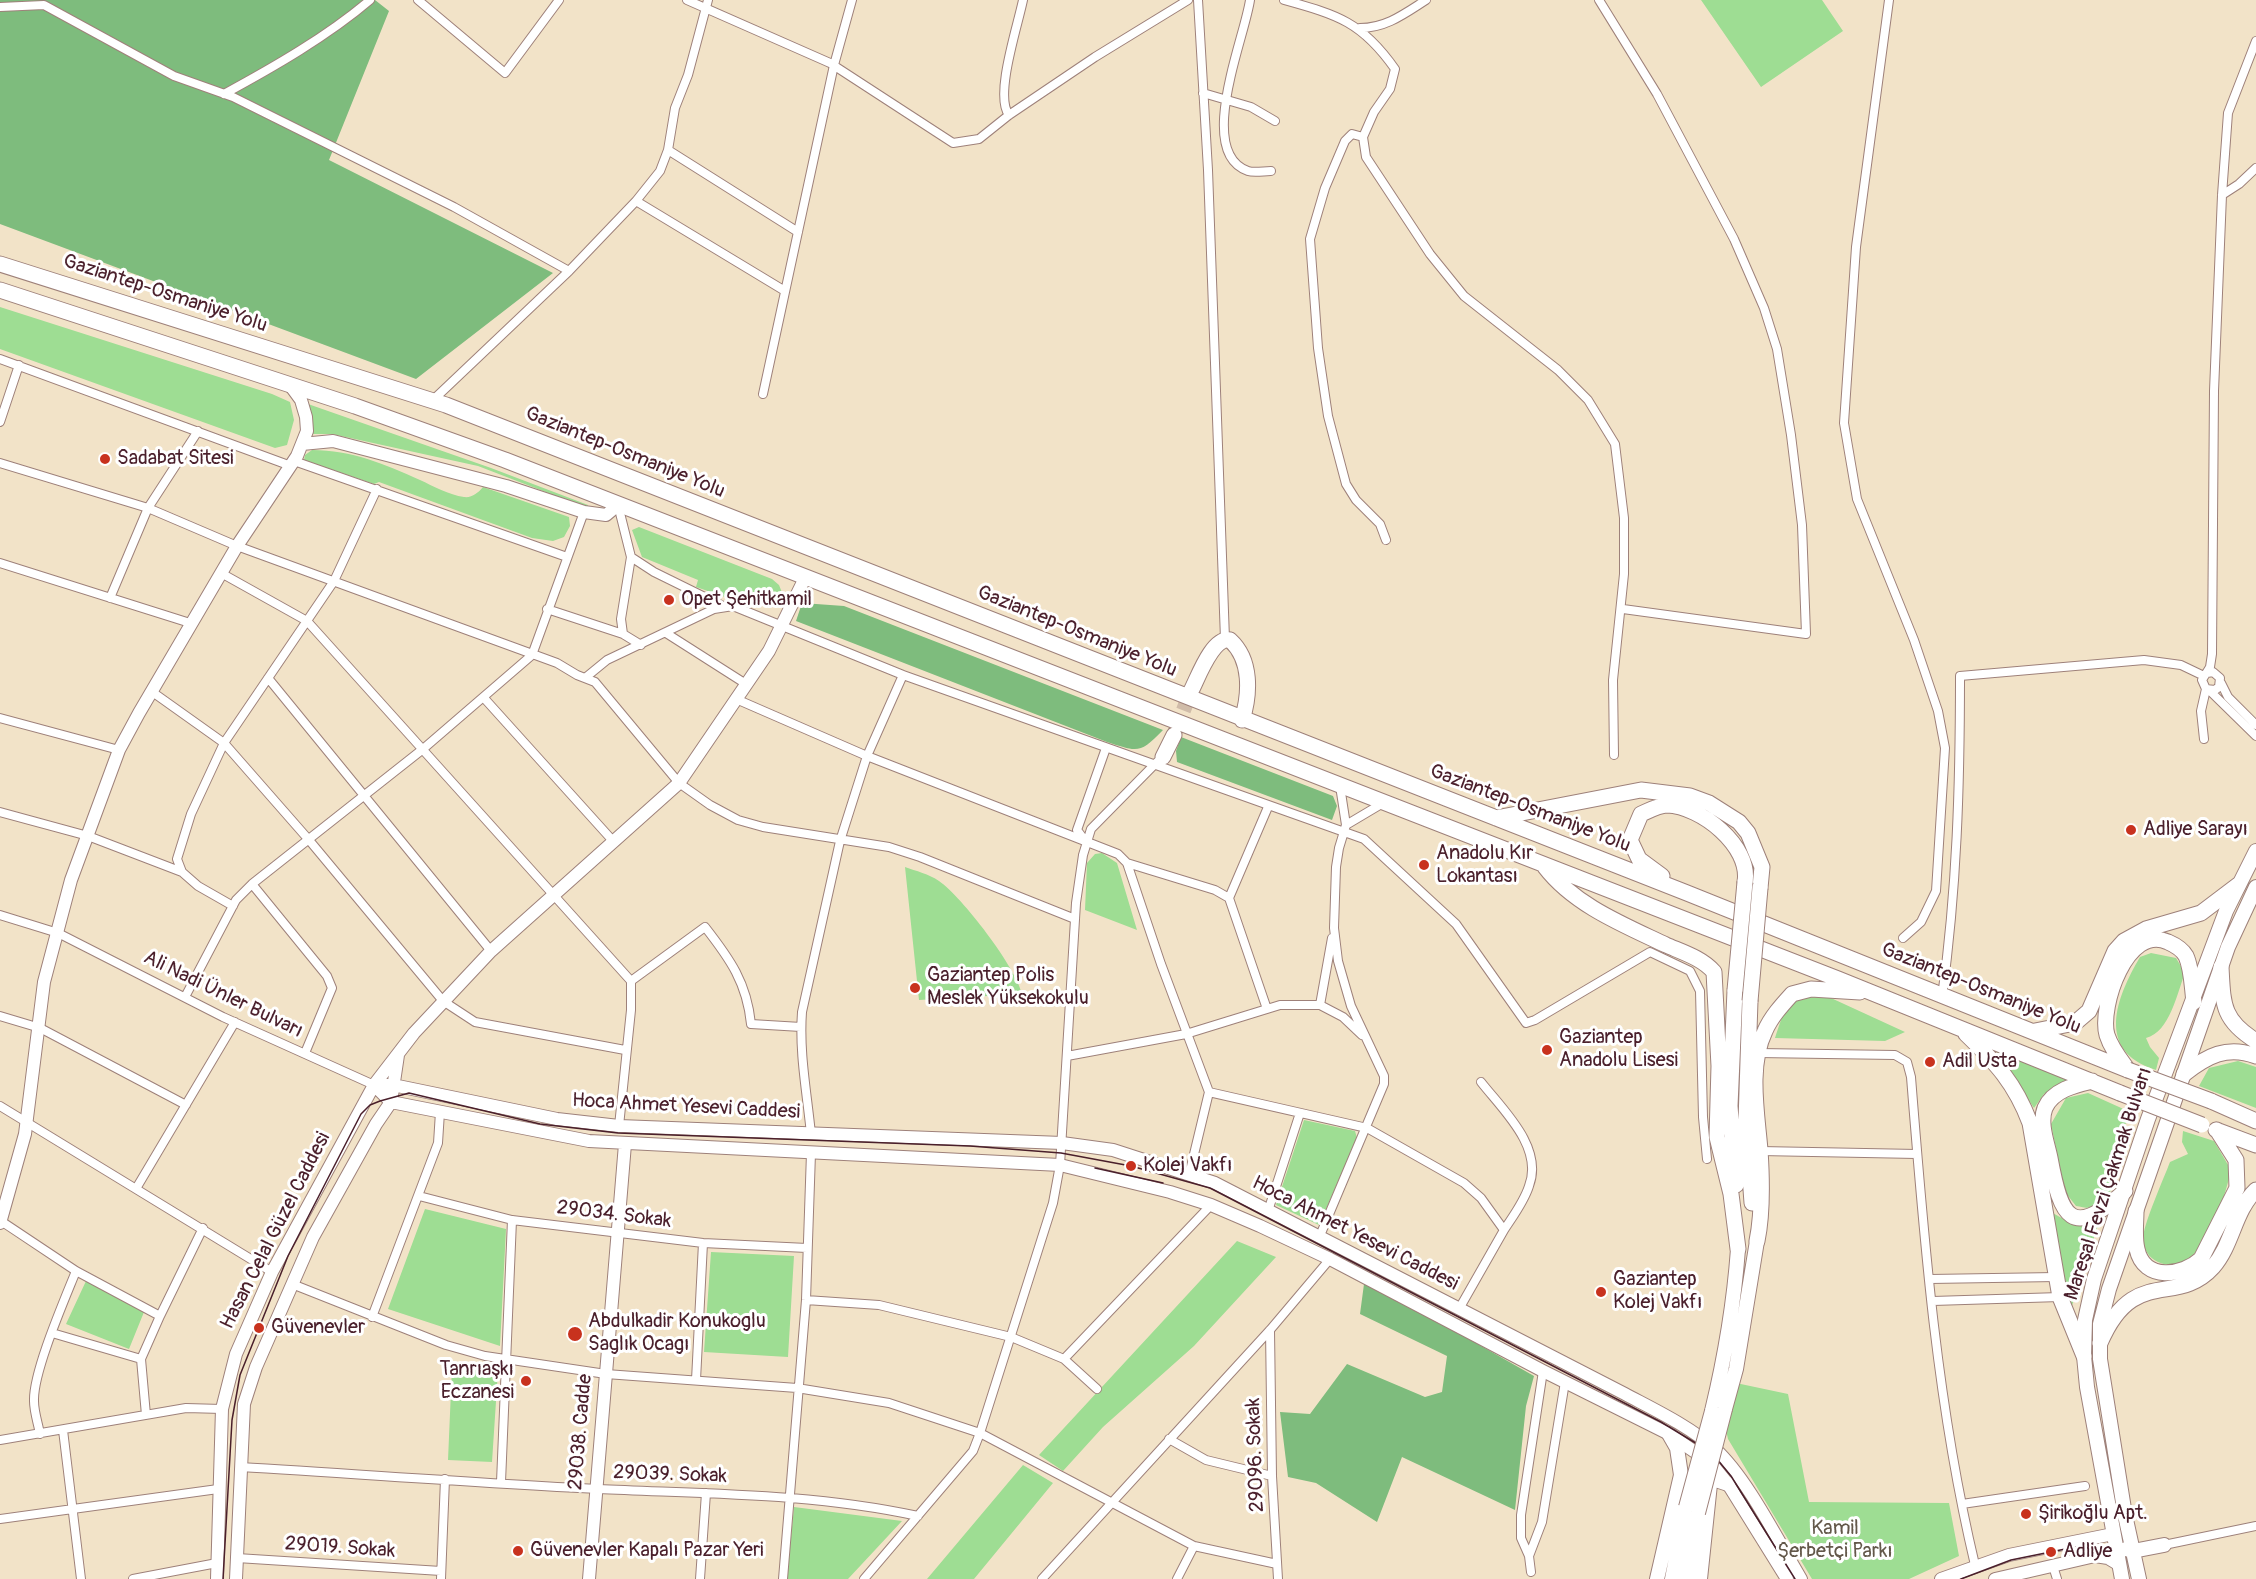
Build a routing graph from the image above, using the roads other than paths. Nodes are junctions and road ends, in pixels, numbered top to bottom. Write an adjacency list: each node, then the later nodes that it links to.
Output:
1 (370, 0): 20 (street)
2 (418, 0): 3 (street)
3 (559, 0)
4 (687, 0): 14 (street)
5 (852, 0): 18 (street)
6 (1023, 0): 22 (street)
7 (1188, 0): 22 (street)
8 (1198, 0): 19 (street)
9 (1250, 0): 21 (street)
10 (1284, 0): 16 (street)
11 (1426, 0): 16 (street)
12 (1599, 0): 60 (street)
13 (1889, 0): 122 (street)
14 (707, 3): 18 (street); 25 (street)
15 (0, 7): 20 (street)
16 (1360, 28): 24 (street)
17 (2256, 41): 28 (street)
18 (834, 65): 22 (street); 30 (street)
19 (1203, 93): 21 (street); 66 (street)
20 (224, 94): 32 (street)
21 (1226, 99): 23 (street); 27 (street)
22 (1009, 115)
23 (1275, 121)
24 (1363, 137): 49 (street); 60 (street)
25 (668, 150): 29 (street); 30 (street)
26 (2256, 168): 28 (street)
27 (1271, 171)
28 (2222, 195): 68 (street)
29 (636, 201): 32 (street); 34 (street)
30 (798, 232): 34 (street)
31 (0, 264): 39 (highway, Gaziantep-Osmaniye Yolu)
32 (569, 271): 39 (street)
33 (0, 290): 37 (highway)
34 (785, 291): 38 (street)
35 (0, 359): 36 (street)
36 (19, 365): 40 (street); 41 (street)
37 (290, 385): 42 (street); 46 (highway)
38 (763, 394)
39 (432, 401): 82 (highway, Gaziantep-Osmaniye Yolu)
40 (0, 422)
41 (198, 431): 44 (street); 47 (street)
42 (302, 444): 44 (street); 48 (street)
43 (0, 463): 47 (street)
44 (292, 463): 45 (street); 50 (street)
45 (377, 489): 51 (street); 56 (street)
46 (618, 505): 48 (street); 52 (street); 55 (highway)
47 (148, 508): 50 (street); 57 (street)
48 (584, 512): 51 (street)
49 (1386, 540)
50 (237, 546): 54 (street); 56 (street)
51 (567, 557): 59 (street)
52 (631, 557): 58 (street); 64 (street)
53 (0, 563): 57 (street)
54 (221, 573): 61 (street); 62 (street)
55 (806, 578): 63 (street, Hasan Celal Güzel Caddesi); 95 (highway)
56 (334, 581): 61 (street); 69 (street)
57 (110, 598): 62 (street)
58 (723, 606): 63 (street); 65 (street)
59 (547, 609): 64 (street); 69 (street)
60 (1623, 609): 91 (street)
61 (307, 621): 72 (street); 89 (street)
62 (190, 623): 78 (street)
63 (782, 626): 70 (street); 75 (street, Hasan Celal Güzel Caddesi)
64 (623, 633): 67 (street)
65 (666, 633): 67 (street); 75 (street)
66 (1225, 639): 77 (highway); 82 (highway)
67 (641, 645): 73 (street)
68 (2212, 654): 71 (street); 74 (street)
69 (532, 655): 73 (street); 79 (street)
70 (903, 675): 88 (street); 92 (street)
71 (2206, 675): 74 (street); 76 (street); 128 (street)
72 (268, 678): 87 (street); 96 (street)
73 (585, 678): 94 (street)
74 (2219, 679): 76 (street); 83 (street)
75 (746, 684): 80 (street, Hasan Celal Güzel Caddesi)
76 (2208, 690): 85 (street); 86 (street)
77 (1191, 691)
78 (151, 692): 87 (street); 90 (street)
79 (484, 698): 89 (street); 104 (street)
80 (736, 699): 92 (street); 94 (street, Hasan Celal Güzel Caddesi)
81 (0, 718): 90 (street)
82 (1242, 720): 100 (highway, Gaziantep-Osmaniye Yolu)
83 (2256, 725)
84 (1174, 735): 93 (highway)
85 (2256, 736)
86 (2204, 739)
87 (224, 743): 103 (street); 110 (street)
88 (1106, 748): 93 (street); 106 (street)
89 (423, 749): 96 (street); 115 (street)
90 (119, 750): 102 (street)
91 (1614, 755)
92 (867, 756): 105 (street); 106 (street)
93 (1159, 761): 98 (street); 106 (street)
94 (679, 783): 104 (street, Hasan Celal Güzel Caddesi); 105 (street)
95 (1340, 786): 97 (highway); 101 (street)
96 (364, 796): 103 (street); 123 (street)
97 (1383, 803): 101 (street); 109 (highway)
98 (1268, 807): 101 (street); 116 (street)
99 (0, 812): 102 (street)
100 (1496, 818): 114 (highway, Gaziantep-Osmaniye Yolu); 188 (highway, bridge)
101 (1345, 829): 120 (street); 172 (street)
102 (88, 836): 110 (street); 121 (street)
103 (309, 840): 111 (street); 129 (street)
104 (613, 841): 115 (street, Hasan Celal Güzel Caddesi)
105 (840, 841): 119 (street); 135 (street)
106 (1087, 843): 108 (street); 119 (street)
107 (2256, 851): 112 (main road, Mareşal Fevzi Çakmak Bulvarı)
108 (1127, 862): 116 (street); 139 (street)
109 (1545, 866): 126 (highway); 191 (highway)
110 (182, 872): 117 (street)
111 (252, 884): 117 (street); 144 (street)
112 (2238, 885): 130 (main road, Mareşal Fevzi Çakmak Bulvarı); 138 (highway)
113 (2256, 887): 124 (main road, Mareşal Fevzi Çakmak Bulvarı)
114 (1687, 893): 128 (highway, Gaziantep-Osmaniye Yolu); 191 (highway, bridge)
115 (552, 894): 123 (street, Hasan Celal Güzel Caddesi); 125 (street)
116 (1229, 898): 132 (street)
117 (233, 906): 127 (street)
118 (0, 915): 121 (street, Ali Nadi Ünler Bulvarı)
119 (1075, 919): 146 (street)
120 (1334, 928): 131 (street); 140 (street)
121 (58, 933): 127 (street, Ali Nadi Ünler Bulvarı); 136 (street)
122 (1903, 938)
123 (491, 951): 129 (street, Hasan Celal Güzel Caddesi)
124 (2221, 967): 141 (highway); 149 (main road, Mareşal Fevzi Çakmak Bulvarı)
125 (631, 981): 135 (street); 142 (street)
126 (1873, 993): 137 (highway); 145 (highway)
127 (185, 997): 134 (street, Ali Nadi Ünler Bulvarı)
128 (1942, 997): 138 (highway, Gaziantep-Osmaniye Yolu)
129 (443, 1001): 142 (street); 143 (street, Hasan Celal Güzel Caddesi)
130 (2194, 1002): 148 (highway); 177 (main road, Mareşal Fevzi Çakmak Bulvarı)
131 (1320, 1005): 132 (street); 140 (street)
132 (1267, 1009): 139 (street)
133 (0, 1016): 136 (street)
134 (235, 1022): 144 (street, Ali Nadi Ünler Bulvarı); 156 (street)
135 (801, 1027): 165 (street)
136 (40, 1028): 156 (street); 161 (street)
137 (1959, 1028): 151 (highway); 195 (highway)
138 (2032, 1032): 148 (highway, Gaziantep-Osmaniye Yolu)
139 (1186, 1034): 146 (street); 154 (street)
140 (1367, 1040): 163 (street)
141 (2256, 1041)
142 (625, 1050): 162 (street)
143 (399, 1051): 152 (street, Hasan Celal Güzel Caddesi); 153 (street, Hasan Celal Güzel Caddesi)
144 (305, 1053): 153 (street, Ali Nadi Ünler Bulvarı)
145 (1758, 1053): 169 (highway); 171 (street)
146 (1067, 1056): 166 (street)
147 (2256, 1056): 149 (highway)
148 (2128, 1070): 160 (highway, bridge)
149 (2184, 1074): 181 (main road, Mareşal Fevzi Çakmak Bulvarı)
150 (1481, 1082): 185 (street)
151 (2092, 1082): 164 (highway, bridge); 177 (highway)
152 (393, 1084): 153 (street, Hoca Ahmet Yesevi Caddesi); 155 (street, Hasan Celal Güzel Caddesi); 162 (street, Hoca Ahmet Yesevi Caddesi)
153 (374, 1085): 155 (street); 194 (street, Hasan Celal Güzel Caddesi)
154 (1209, 1092): 159 (street); 174 (street)
155 (391, 1102): 158 (street, Hoca Ahmet Yesevi Caddesi); 197 (street, Hasan Celal Güzel Caddesi)
156 (186, 1105): 175 (street)
157 (0, 1106): 161 (street)
158 (440, 1112): 167 (street, Hoca Ahmet Yesevi Caddesi); 178 (street)
159 (1300, 1113): 163 (street); 180 (street)
160 (2256, 1120)
161 (27, 1124): 175 (street); 183 (street)
162 (619, 1126): 165 (street, Hoca Ahmet Yesevi Caddesi)
163 (1367, 1128): 185 (street); 187 (street)
164 (2217, 1130): 168 (highway); 181 (highway)
165 (811, 1134): 166 (street, Hoca Ahmet Yesevi Caddesi)
166 (1062, 1143): 173 (street); 174 (street, Hoca Ahmet Yesevi Caddesi)
167 (625, 1144): 170 (street, Hoca Ahmet Yesevi Caddesi); 186 (street, 29038. Cadde)
168 (2256, 1145)
169 (1760, 1151): 171 (street); 188 (highway)
170 (811, 1153): 173 (street, Hoca Ahmet Yesevi Caddesi); 190 (street)
171 (1917, 1154): 196 (street)
172 (1707, 1159)
173 (1060, 1165): 179 (street, Hoca Ahmet Yesevi Caddesi); 206 (street)
174 (1189, 1175): 180 (street, Hoca Ahmet Yesevi Caddesi)
175 (137, 1187): 184 (street)
176 (2256, 1190): 207 (highway)
177 (2126, 1191): 208 (main road, Mareşal Fevzi Çakmak Bulvarı)
178 (419, 1196): 182 (street, 29034. Sokak); 203 (street)
179 (1211, 1206): 192 (street, Hoca Ahmet Yesevi Caddesi); 211 (street)
180 (1268, 1211): 187 (street, Hoca Ahmet Yesevi Caddesi)
181 (2136, 1211): 207 (main road, Mareşal Fevzi Çakmak Bulvarı)
182 (512, 1220): 186 (street, 29034. Sokak); 210 (street)
183 (0, 1222): 193 (street)
184 (203, 1228): 194 (street); 202 (street)
185 (1504, 1230): 201 (street)
186 (617, 1231): 189 (street, 29034. Sokak); 213 (street, 29038. Cadde)
187 (1319, 1238): 201 (street, Hoca Ahmet Yesevi Caddesi)
188 (1757, 1241): 219 (main road)
189 (704, 1243): 190 (street, 29034. Sokak); 214 (street)
190 (807, 1248): 199 (street)
191 (1738, 1249): 219 (main road)
192 (1330, 1259): 204 (street); 212 (street, Hoca Ahmet Yesevi Caddesi)
193 (76, 1271): 202 (street); 205 (street)
194 (272, 1272): 218 (street, Hasan Celal Güzel Caddesi)
195 (2056, 1277): 196 (street); 198 (highway)
196 (1930, 1280): 200 (street)
197 (292, 1284): 203 (street); 227 (street, Hasan Celal Güzel Caddesi)
198 (2060, 1297): 200 (street); 208 (highway)
199 (806, 1300): 206 (street); 216 (street)
200 (1933, 1301): 238 (street)
201 (1459, 1309): 274 (street, Hoca Ahmet Yesevi Caddesi)
202 (160, 1316): 209 (street)
203 (372, 1317): 210 (street)
204 (1270, 1330): 225 (street); 228 (street, 29096. Sokak)
205 (52, 1333): 209 (street); 223 (street)
206 (1011, 1337): 211 (street); 222 (street)
207 (2100, 1343): 241 (main road, Mareşal Fevzi Çakmak Bulvarı)
208 (2084, 1356): 245 (main road, Mareşal Fevzi Çakmak Bulvarı)
209 (141, 1359): 220 (street)
210 (507, 1359): 213 (street); 230 (street)
211 (1064, 1359): 217 (street)
212 (1543, 1371): 215 (street, Hoca Ahmet Yesevi Caddesi); 249 (street)
213 (606, 1374): 214 (street); 234 (street, 29038. Cadde)
214 (696, 1380): 216 (street)
215 (1564, 1382): 224 (street, Hoca Ahmet Yesevi Caddesi); 249 (street)
216 (797, 1388): 222 (street); 236 (street)
217 (1097, 1389)
218 (222, 1409): 220 (street); 233 (street, Hasan Celal Güzel Caddesi)
219 (1718, 1410): 240 (main road, bridge)
220 (146, 1415): 221 (street)
221 (63, 1430): 223 (street); 239 (street)
222 (980, 1433): 237 (street); 242 (street)
223 (40, 1434): 226 (street)
224 (1669, 1434): 231 (street, Hoca Ahmet Yesevi Caddesi); 269 (main road)
225 (1169, 1439): 228 (street); 237 (street)
226 (0, 1440)
227 (240, 1467): 229 (street, 29039. Sokak); 250 (street, Hasan Celal Güzel Caddesi)
228 (1272, 1476): 252 (street, 29096. Sokak)
229 (445, 1479): 230 (street, 29039. Sokak); 257 (street)
230 (501, 1482): 234 (street, 29039. Sokak)
231 (1728, 1484): 272 (main road); 273 (street, Hoca Ahmet Yesevi Caddesi)
232 (2085, 1486): 238 (street)
233 (218, 1489): 239 (street); 251 (street, Hasan Celal Güzel Caddesi)
234 (596, 1489): 235 (street, 29039. Sokak); 262 (street, 29038. Cadde)
235 (706, 1493): 236 (street, 29039. Sokak); 263 (street)
236 (789, 1496): 242 (street, 29039. Sokak); 264 (street)
237 (1110, 1503): 247 (street); 266 (street)
238 (1962, 1504): 254 (street)
239 (74, 1509): 243 (street); 258 (street)
240 (1692, 1510): 270 (main road); 271 (main road)
241 (2125, 1515): 246 (main road); 248 (main road, Mareşal Fevzi Çakmak Bulvarı)
242 (918, 1516): 265 (street)
243 (0, 1519)
244 (2256, 1526): 246 (street)
245 (2113, 1538): 248 (main road); 253 (main road, Mareşal Fevzi Çakmak Bulvarı); 254 (street)
246 (2164, 1545): 248 (main road)
247 (1194, 1546): 252 (street); 267 (street)
248 (2133, 1551): 279 (main road, Mareşal Fevzi Çakmak Bulvarı)
249 (1529, 1556): 256 (street)
250 (237, 1558): 257 (street, 29019. Sokak); 261 (street, Hasan Celal Güzel Caddesi)
251 (217, 1563): 259 (street); 260 (street, Hasan Celal Güzel Caddesi)
252 (1277, 1564): 268 (street, 29096. Sokak)
253 (2118, 1564): 255 (street); 278 (main road, Mareşal Fevzi Çakmak Bulvarı)
254 (1976, 1565): 275 (street)
255 (2053, 1566): 276 (street); 277 (street)
256 (1531, 1572)
257 (441, 1575)
258 (81, 1579)
259 (133, 1579)
260 (217, 1579)
261 (237, 1579)
262 (589, 1579)
263 (700, 1579)
264 (783, 1579)
265 (864, 1579)
266 (1042, 1579)
267 (1177, 1579)
268 (1278, 1579)
269 (1658, 1579)
270 (1672, 1579)
271 (1686, 1579)
272 (1700, 1579)
273 (1787, 1579)
274 (1801, 1579)
275 (1941, 1579)
276 (1995, 1579)
277 (2057, 1579)
278 (2122, 1579)
279 (2139, 1579)

